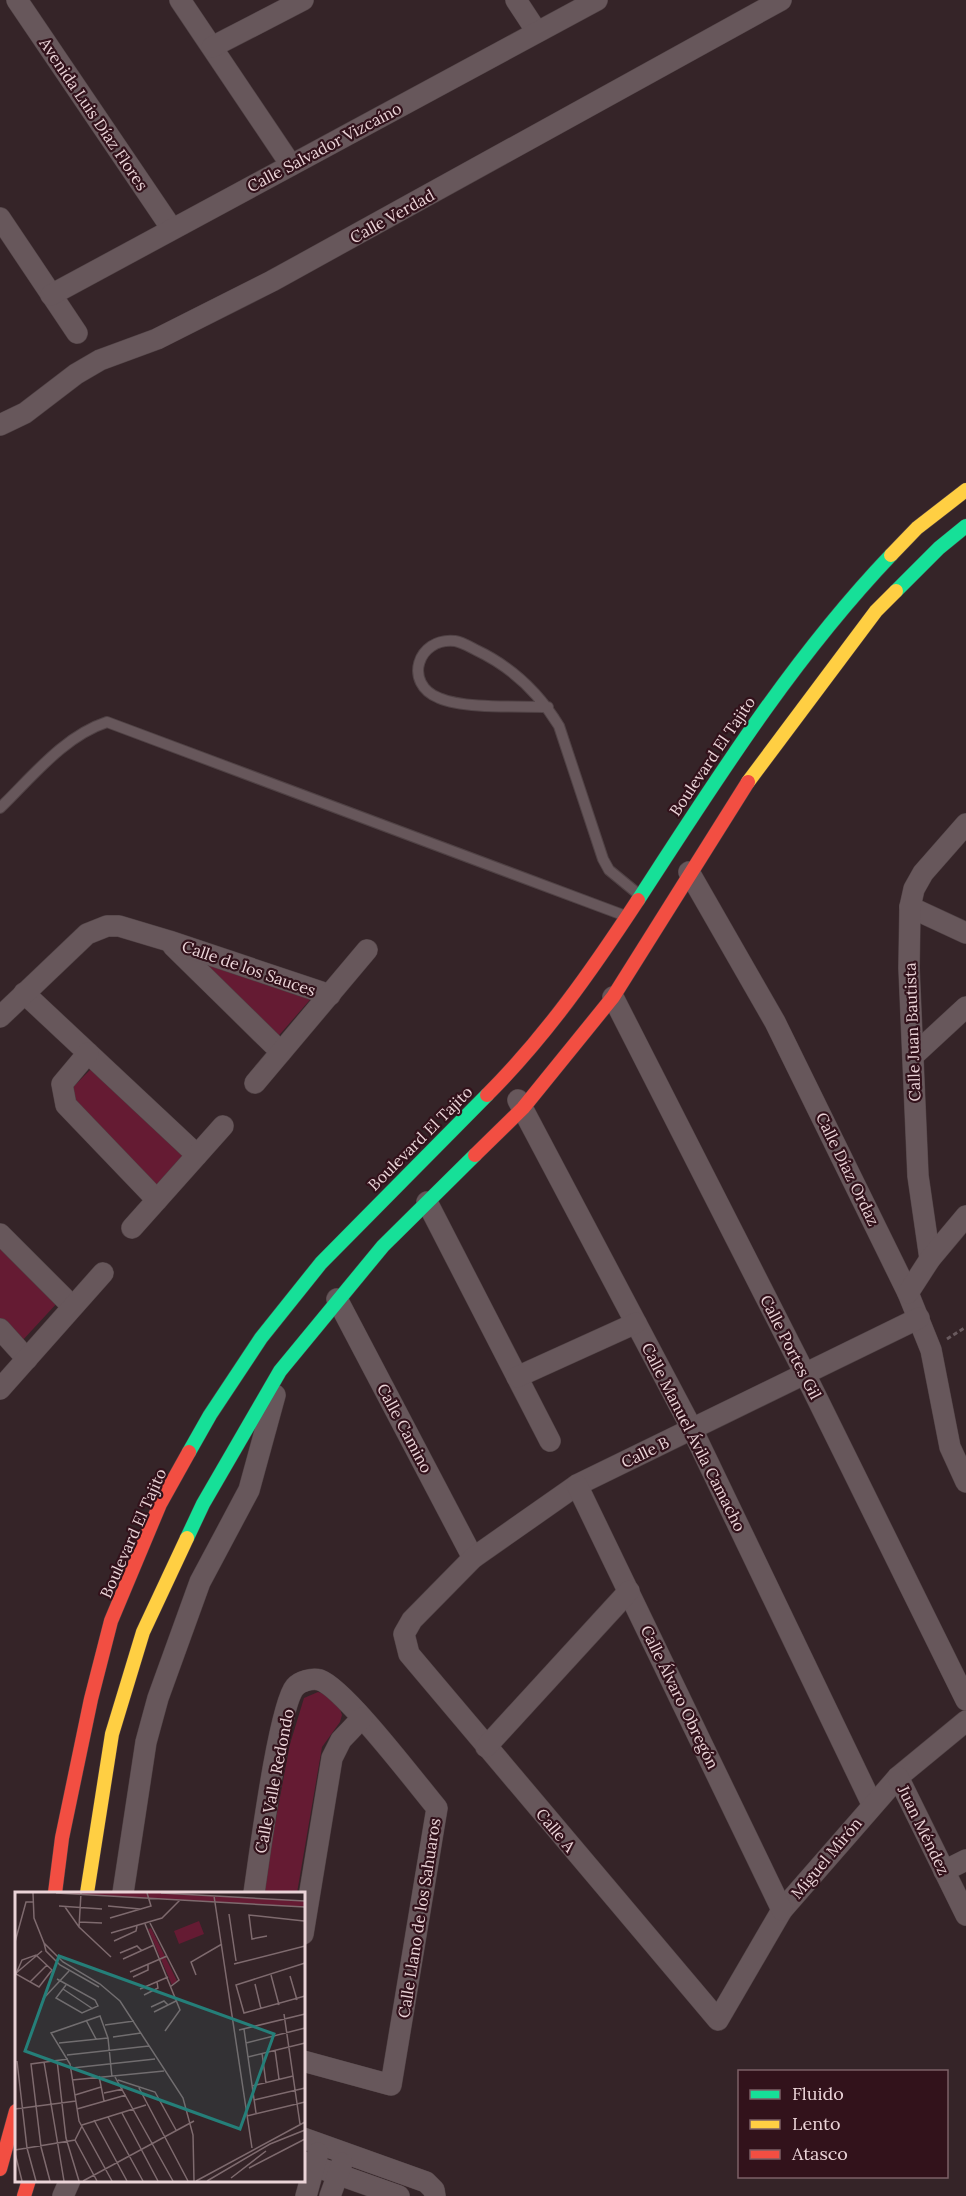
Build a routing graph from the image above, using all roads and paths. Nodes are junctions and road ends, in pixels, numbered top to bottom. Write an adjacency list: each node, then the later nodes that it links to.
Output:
1 (17, 0): 11 (street, Avenida Luis Díaz Flores)
2 (180, 0): 8 (street)
3 (303, 0): 8 (street)
4 (516, 0): 7 (street)
5 (597, 0): 7 (street, Calle Salvador Vizcaíno)
6 (781, 0): 14 (street, Calle Verdad)
7 (537, 32): 9 (street, Calle Salvador Vizcaíno)
8 (212, 47): 9 (street)
9 (291, 165): 11 (street, Calle Salvador Vizcaíno)
10 (0, 218): 12 (street)
11 (172, 229): 12 (street, Calle Salvador Vizcaíno)
12 (51, 295): 13 (street)
13 (77, 333)
14 (0, 425)
15 (966, 490): 21 (main road, Boulevard El Tajito)
16 (966, 526): 20 (main road, Boulevard El Tajito)
17 (548, 707): 17 (lane); 21 (lane)
18 (0, 807): 23 (lane)
19 (966, 824): 22 (street, Calle Juan Bautista)
20 (689, 872): 29 (main road, Boulevard El Tajito); 47 (street, Calle Díaz Ordaz)
21 (640, 895): 23 (main road, Boulevard El Tajito)
22 (910, 907): 24 (street); 34 (street, Calle Juan Bautista)
23 (626, 916): 35 (main road, Boulevard El Tajito)
24 (966, 933)
25 (169, 941): 27 (street, Calle de los Sauces); 28 (street, Calle de los Sauces); 32 (street, Calle de los Sauces)
26 (367, 950): 28 (street, Calle de los Sauces)
27 (24, 993): 31 (street); 33 (street)
28 (330, 995): 32 (street, Calle de los Sauces)
29 (612, 996): 37 (main road, Boulevard El Tajito); 55 (street, Calle Portes Gil)
30 (966, 1007): 34 (street)
31 (0, 1017)
32 (280, 1052): 36 (street, Calle de los Sauces)
33 (88, 1053): 39 (street); 40 (street)
34 (912, 1056): 45 (street, Calle Juan Bautista)
35 (506, 1076): 37 (street, Calle Manuel Ávila Camacho); 73 (main road, Boulevard El Tajito)
36 (255, 1083)
37 (523, 1108): 41 (main road, Boulevard El Tajito); 51 (street, Calle Manuel Ávila Camacho)
38 (223, 1126): 39 (street)
39 (197, 1155): 40 (street)
40 (157, 1200): 43 (street)
41 (427, 1202): 48 (main road, Boulevard El Tajito); 56 (street)
42 (966, 1216): 45 (street)
43 (132, 1228)
44 (0, 1234): 49 (street)
45 (930, 1259): 47 (street)
46 (103, 1273): 49 (street)
47 (908, 1293): 50 (street, Calle Díaz Ordaz)
48 (337, 1299): 54 (main road, Boulevard El Tajito); 63 (street, Calle Camino)
49 (72, 1306): 53 (street)
50 (919, 1318): 55 (street, Calle B); 60 (street, Calle Díaz Ordaz)
51 (636, 1323): 56 (street); 58 (street, Calle Manuel Ávila Camacho)
52 (0, 1329): 53 (street)
53 (27, 1359): 57 (street)
54 (280, 1371): 73 (main road, Boulevard El Tajito); 78 (street)
55 (805, 1374): 58 (street, Calle B); 67 (street, Calle Portes Gil)
56 (517, 1377): 59 (street)
57 (0, 1389)
58 (692, 1429): 62 (street, Calle B); 72 (street, Calle Manuel Ávila Camacho)
59 (550, 1442)
60 (958, 1442): 61 (street, Calle Díaz Ordaz)
61 (966, 1482)
62 (577, 1485): 63 (street, Calle B); 64 (street, Calle Álvaro Obregón)
63 (473, 1558): 65 (street, Calle B)
64 (629, 1591): 70 (street); 80 (street, Calle Álvaro Obregón)
65 (404, 1634): 70 (street, Calle A)
66 (309, 1680): 68 (street, Calle Llano de los Sahuaros); 79 (street, Calle Valle Redondo)
67 (966, 1700)
68 (362, 1718): 82 (street); 84 (street, Calle Llano de los Sahuaros)
69 (966, 1721): 71 (street, Miguel Mirón)
70 (486, 1747): 83 (street, Calle A)
71 (898, 1777): 72 (street, Miguel Mirón); 75 (street, Juan Méndez)
72 (872, 1804): 80 (street, Miguel Mirón)
73 (78, 1841): 76 (main road, Boulevard El Tajito); 77 (main road, Boulevard El Tajito)
74 (966, 1860): 75 (street)
75 (944, 1872): 81 (street, Juan Méndez)
76 (55, 1892)
77 (87, 1892)
78 (123, 1892)
79 (254, 1892)
80 (782, 1910): 83 (street, Miguel Mirón)
81 (966, 1915)
82 (304, 1928)
83 (718, 2020)
84 (304, 2061)
85 (15, 2115): 89 (main road)
86 (312, 2141): 87 (street); 88 (street)
87 (345, 2153): 90 (street); 98 (street)
88 (309, 2164): 90 (street); 95 (street)
89 (0, 2169)
90 (338, 2174): 96 (street); 97 (street)
91 (29, 2181): 93 (main road)
92 (70, 2181): 94 (street)
93 (24, 2196)
94 (63, 2196)
95 (306, 2196)
96 (330, 2196)
97 (399, 2196)
98 (435, 2196)

